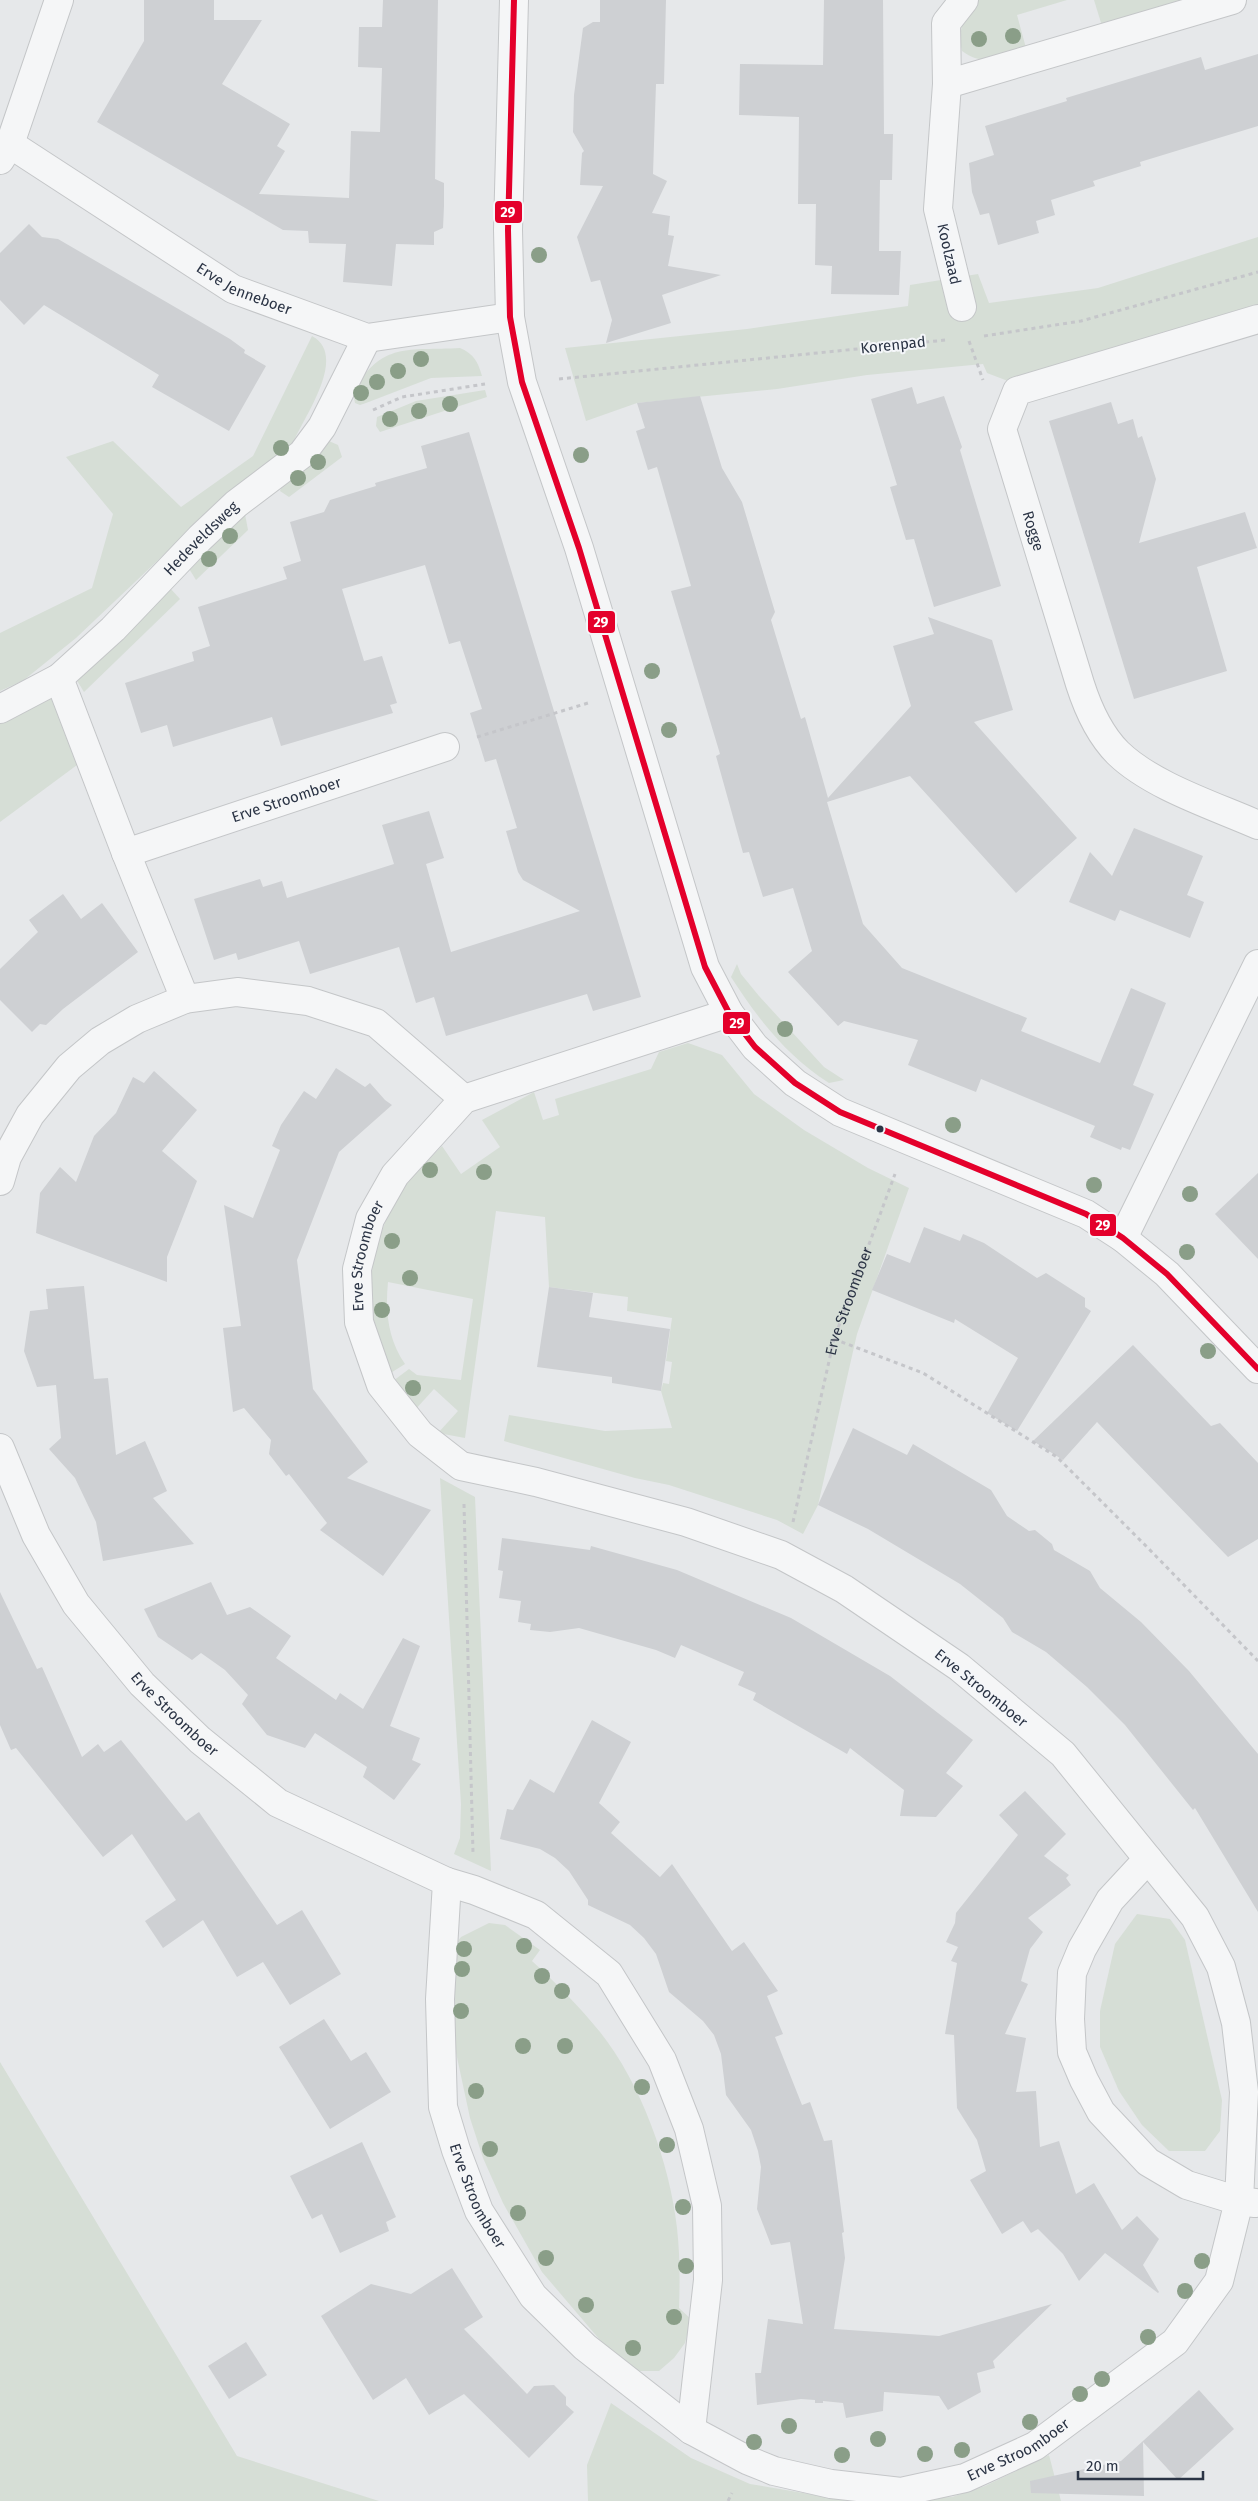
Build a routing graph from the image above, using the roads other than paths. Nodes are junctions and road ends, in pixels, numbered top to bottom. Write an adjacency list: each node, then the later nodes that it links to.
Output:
1 (59, 0): 6 (street, Erve Jenneboer)
2 (514, 0): 8 (street)
3 (964, 0): 5 (street, Koolzaad)
4 (1232, 0): 5 (street)
5 (947, 84): 7 (street, Koolzaad)
6 (5, 153): 10 (street, Erve Jenneboer)
7 (962, 307)
8 (510, 317): 10 (street, Erve Jenneboer); 18 (street)
9 (1258, 319): 14 (street, Rogge)
10 (367, 338): 11 (street, Hedeveldsweg)
11 (59, 678): 12 (street, Hedeveldsweg); 15 (street)
12 (0, 709)
13 (445, 747): 15 (street, Erve Stroomboer)
14 (1258, 825)
15 (126, 853): 17 (street)
16 (1258, 964): 21 (street)
17 (186, 999): 19 (street); 20 (street)
18 (729, 1013): 19 (street, Erve Stroomboer); 21 (street)
19 (464, 1099): 24 (street, Erve Stroomboer)
20 (0, 1181)
21 (1123, 1238): 22 (street)
22 (1258, 1369)
23 (0, 1448): 25 (street, Erve Stroomboer)
24 (1148, 1859): 26 (street, Erve Stroomboer); 26 (street)
25 (447, 1882): 27 (street, Erve Stroomboer); 27 (street, Erve Stroomboer)
26 (1248, 2202): 27 (street, Erve Stroomboer)
27 (691, 2430)

